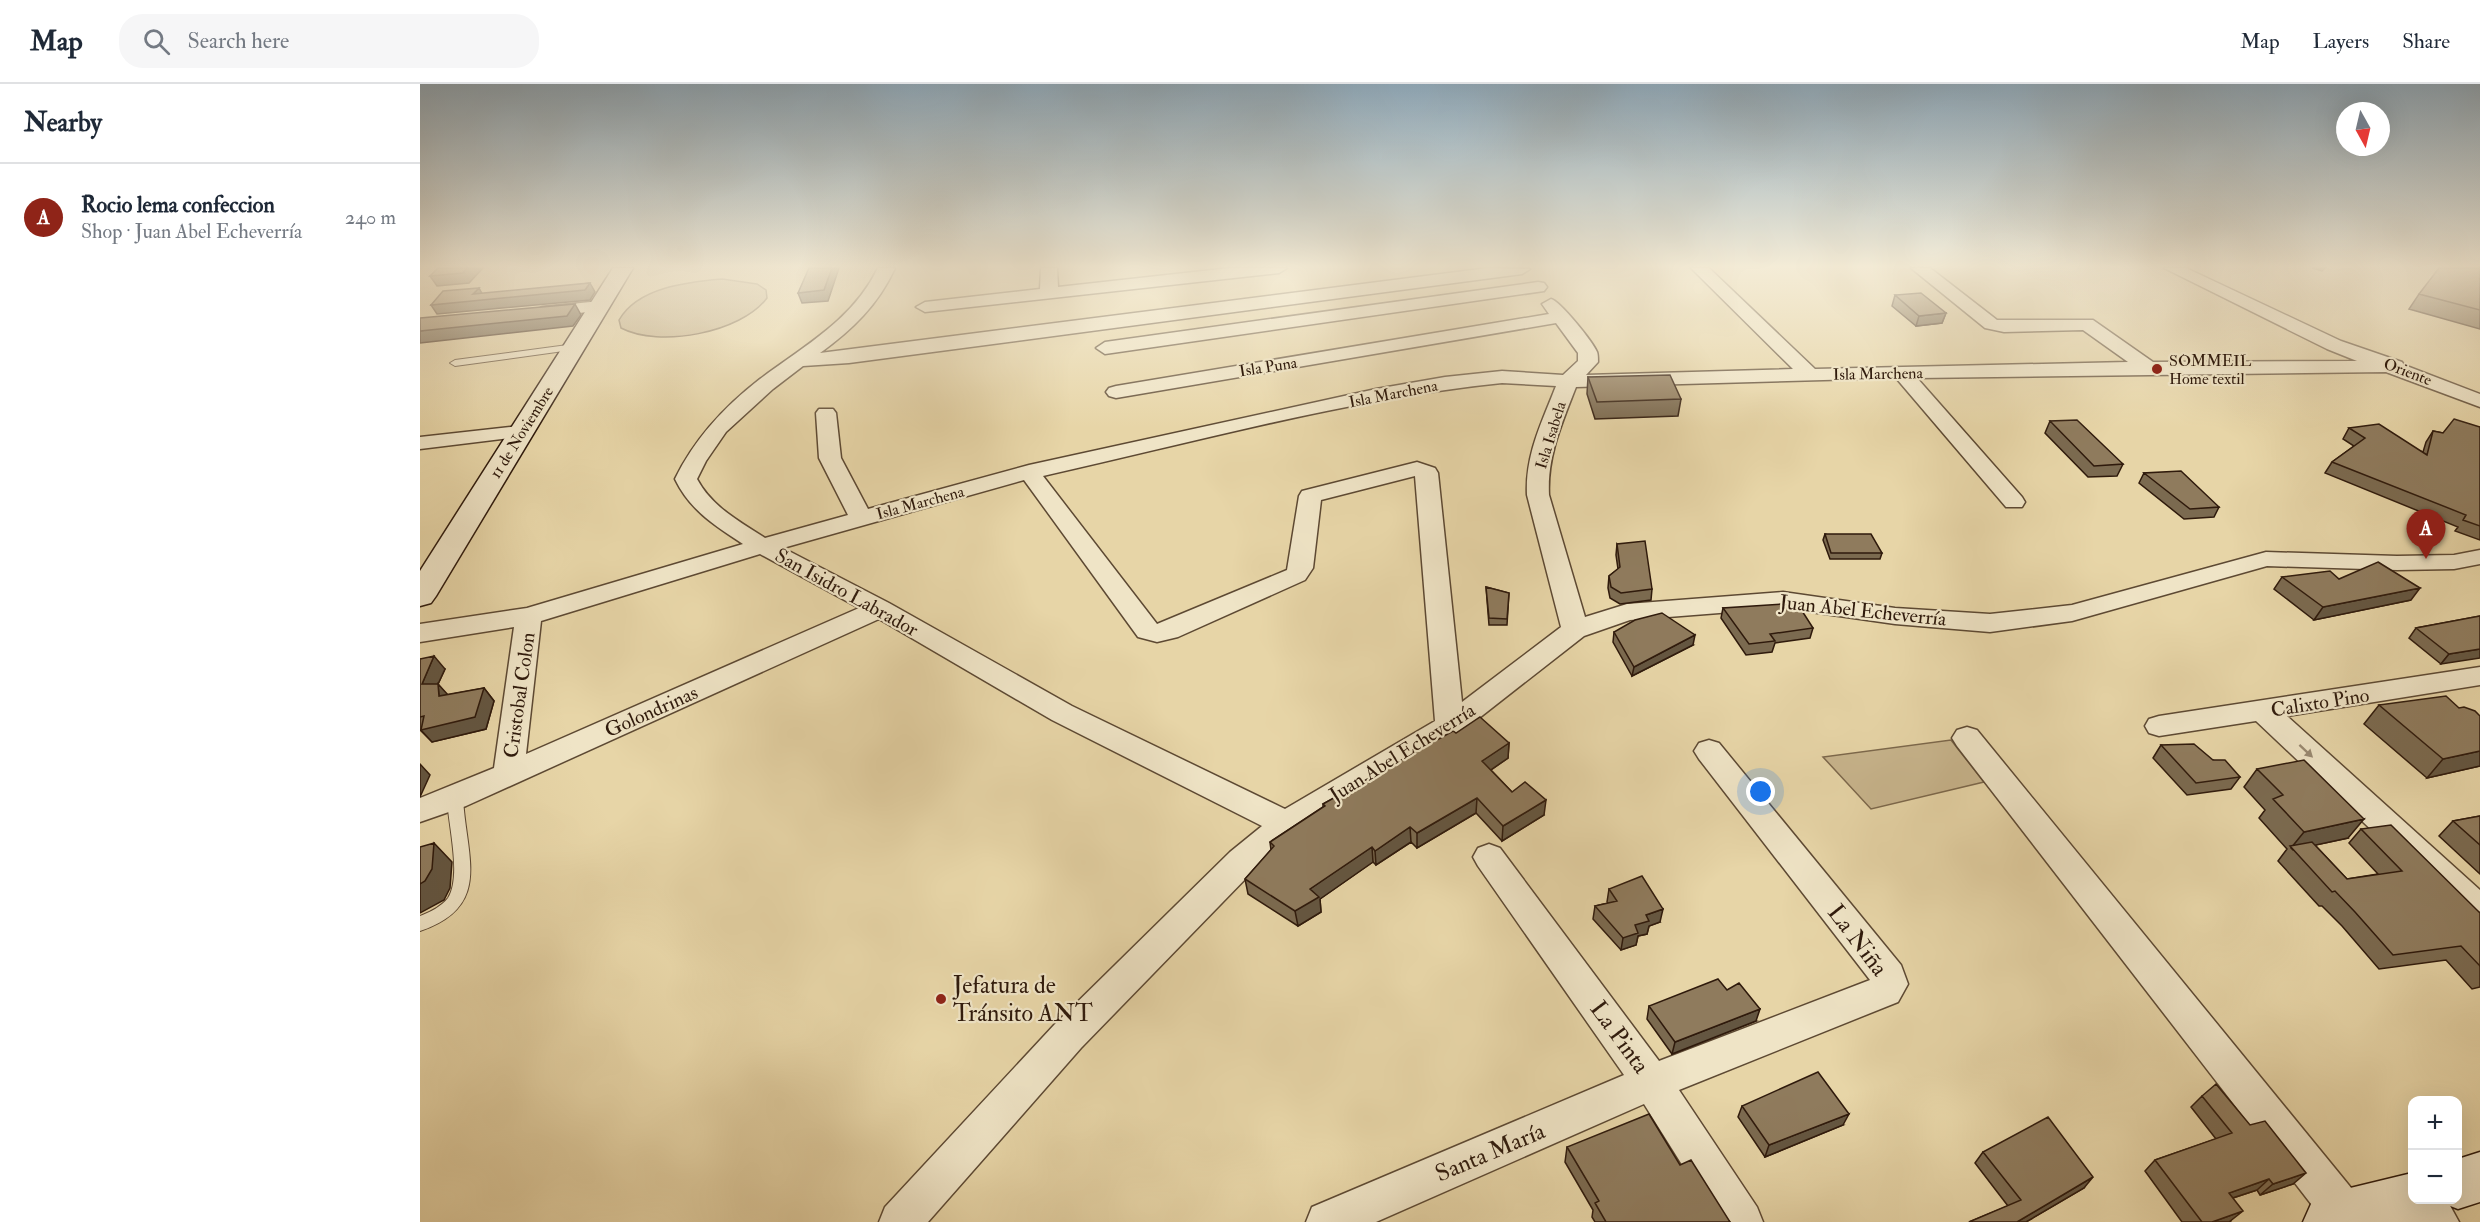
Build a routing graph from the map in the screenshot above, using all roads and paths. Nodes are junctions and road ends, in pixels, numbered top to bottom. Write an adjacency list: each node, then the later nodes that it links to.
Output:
1 (591, 321): 12 (street, 11 de Noviembre)
2 (850, 321): 14 (street, San Isidro Labrador)
3 (1125, 321): 14 (street)
4 (1182, 321): 11 (street)
5 (1300, 321): 11 (street)
6 (1538, 321): 21 (street, Isla Puna)
7 (1565, 321): 20 (street, Isla Isabela)
8 (1754, 321): 19 (street)
9 (1987, 321): 17 (street)
10 (2284, 321): 16 (street, Oriente)
11 (1186, 337): 13 (street)
12 (575, 347): 15 (lane); 24 (street, 11 de Noviembre)
13 (1106, 348)
14 (797, 361): 29 (street, San Isidro Labrador)
15 (455, 363)
16 (2395, 366): 17 (street, Isla Marchena); 22 (street, Oriente)
17 (2147, 367): 18 (street, Isla Marchena)
18 (1901, 372): 19 (street, Isla Marchena); 27 (street)
19 (1809, 374): 20 (street, Isla Marchena)
20 (1568, 381): 26 (street, Isla Marchena); 34 (street, Isla Isabela)
21 (1116, 392)
22 (2480, 401)
23 (826, 413): 28 (street)
24 (520, 432): 25 (street); 31 (street, 11 de Noviembre)
25 (420, 443)
26 (1029, 472): 28 (street, Isla Marchena); 38 (street)
27 (2014, 502)
28 (861, 518): 29 (street, Isla Marchena)
29 (762, 546): 32 (street, San Isidro Labrador); 33 (street, Isla Marchena)
30 (2480, 557): 34 (street, Juan Abel Echeverría)
31 (420, 596)
32 (880, 609): 42 (street, Golondrinas); 45 (street, San Isidro Labrador)
33 (529, 616): 35 (street, Isla Marchena); 42 (street, Cristobal Colon)
34 (1575, 630): 38 (street, Juan Abel Echeverría)
35 (420, 633)
36 (2480, 676): 37 (street, Calixto Pino)
37 (2263, 711): 39 (street, Calixto Pino); 47 (street, one-way to 47)
38 (1450, 726): 45 (street, Juan Abel Echeverría)
39 (2159, 726)
40 (1967, 738): 54 (street)
41 (1709, 751): 49 (street, La Niña)
42 (508, 775): 43 (street, Golondrinas)
43 (455, 798): 44 (street, Golondrinas); 48 (lane)
44 (420, 810)
45 (1286, 824): 55 (street, Juan Abel Echeverría)
46 (1490, 856): 49 (street, La Pinta)
47 (2480, 911)
48 (420, 924)
49 (1652, 1082): 56 (street, Santa María); 57 (street, La Pinta)
50 (2480, 1177): 51 (street)
51 (2462, 1182)
52 (2408, 1199): 54 (street)
53 (2424, 1204): 58 (street)
54 (2337, 1218)
55 (900, 1222)
56 (1327, 1222)
57 (1743, 1222)
58 (2438, 1222)

